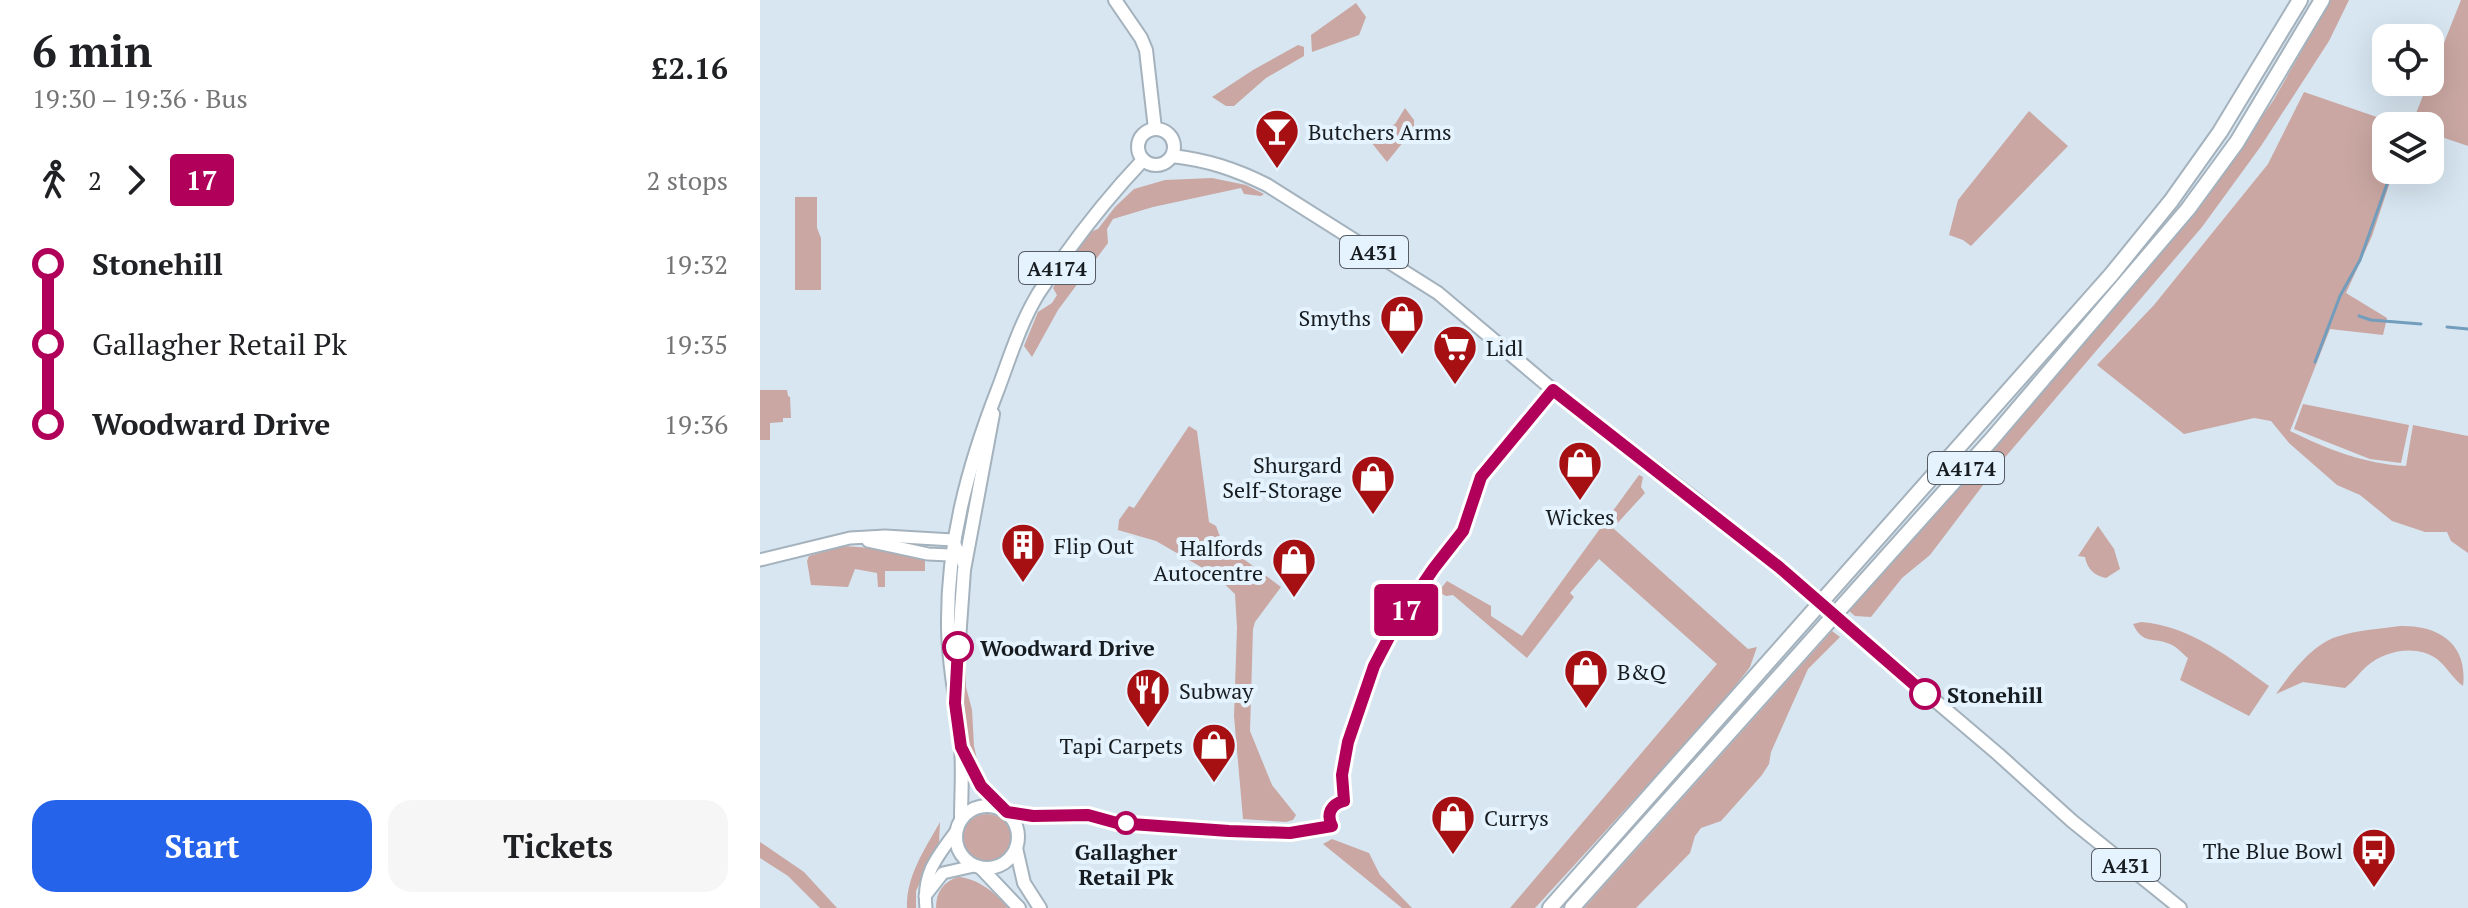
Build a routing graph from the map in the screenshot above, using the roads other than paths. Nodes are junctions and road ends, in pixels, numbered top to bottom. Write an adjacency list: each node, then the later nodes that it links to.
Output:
1 (1115, 0): 4 (main road)
2 (2300, 0): 21 (highway, A4174)
3 (2322, 0): 22 (highway, A4174)
4 (1155, 129): 5 (main road); 6 (main road)
5 (1172, 156): 6 (main road, A431); 23 (main road, A431, bridge)
6 (1143, 160): 7 (main road, A4174)
7 (997, 391): 8 (main road, A4174); 9 (main road, A4174)
8 (985, 459): 9 (main road, A4174); 11 (main road, A4174)
9 (953, 547): 10 (street); 11 (street); 12 (main road, A4174)
10 (760, 560)
11 (965, 567): 12 (main road, A4174)
12 (955, 703): 13 (main road, A4174)
13 (961, 747): 14 (main road, A4174); 15 (main road, A4174)
14 (1002, 809): 15 (main road); 16 (main road, A4174)
15 (959, 825): 17 (main road, A4174); 18 (street)
16 (1016, 848): 17 (main road); 20 (main road, A4174)
17 (978, 867): 18 (street); 19 (main road, A4174)
18 (925, 902)
19 (1019, 908)
20 (1040, 908)
21 (1550, 908)
22 (1572, 908)
23 (2180, 908)

